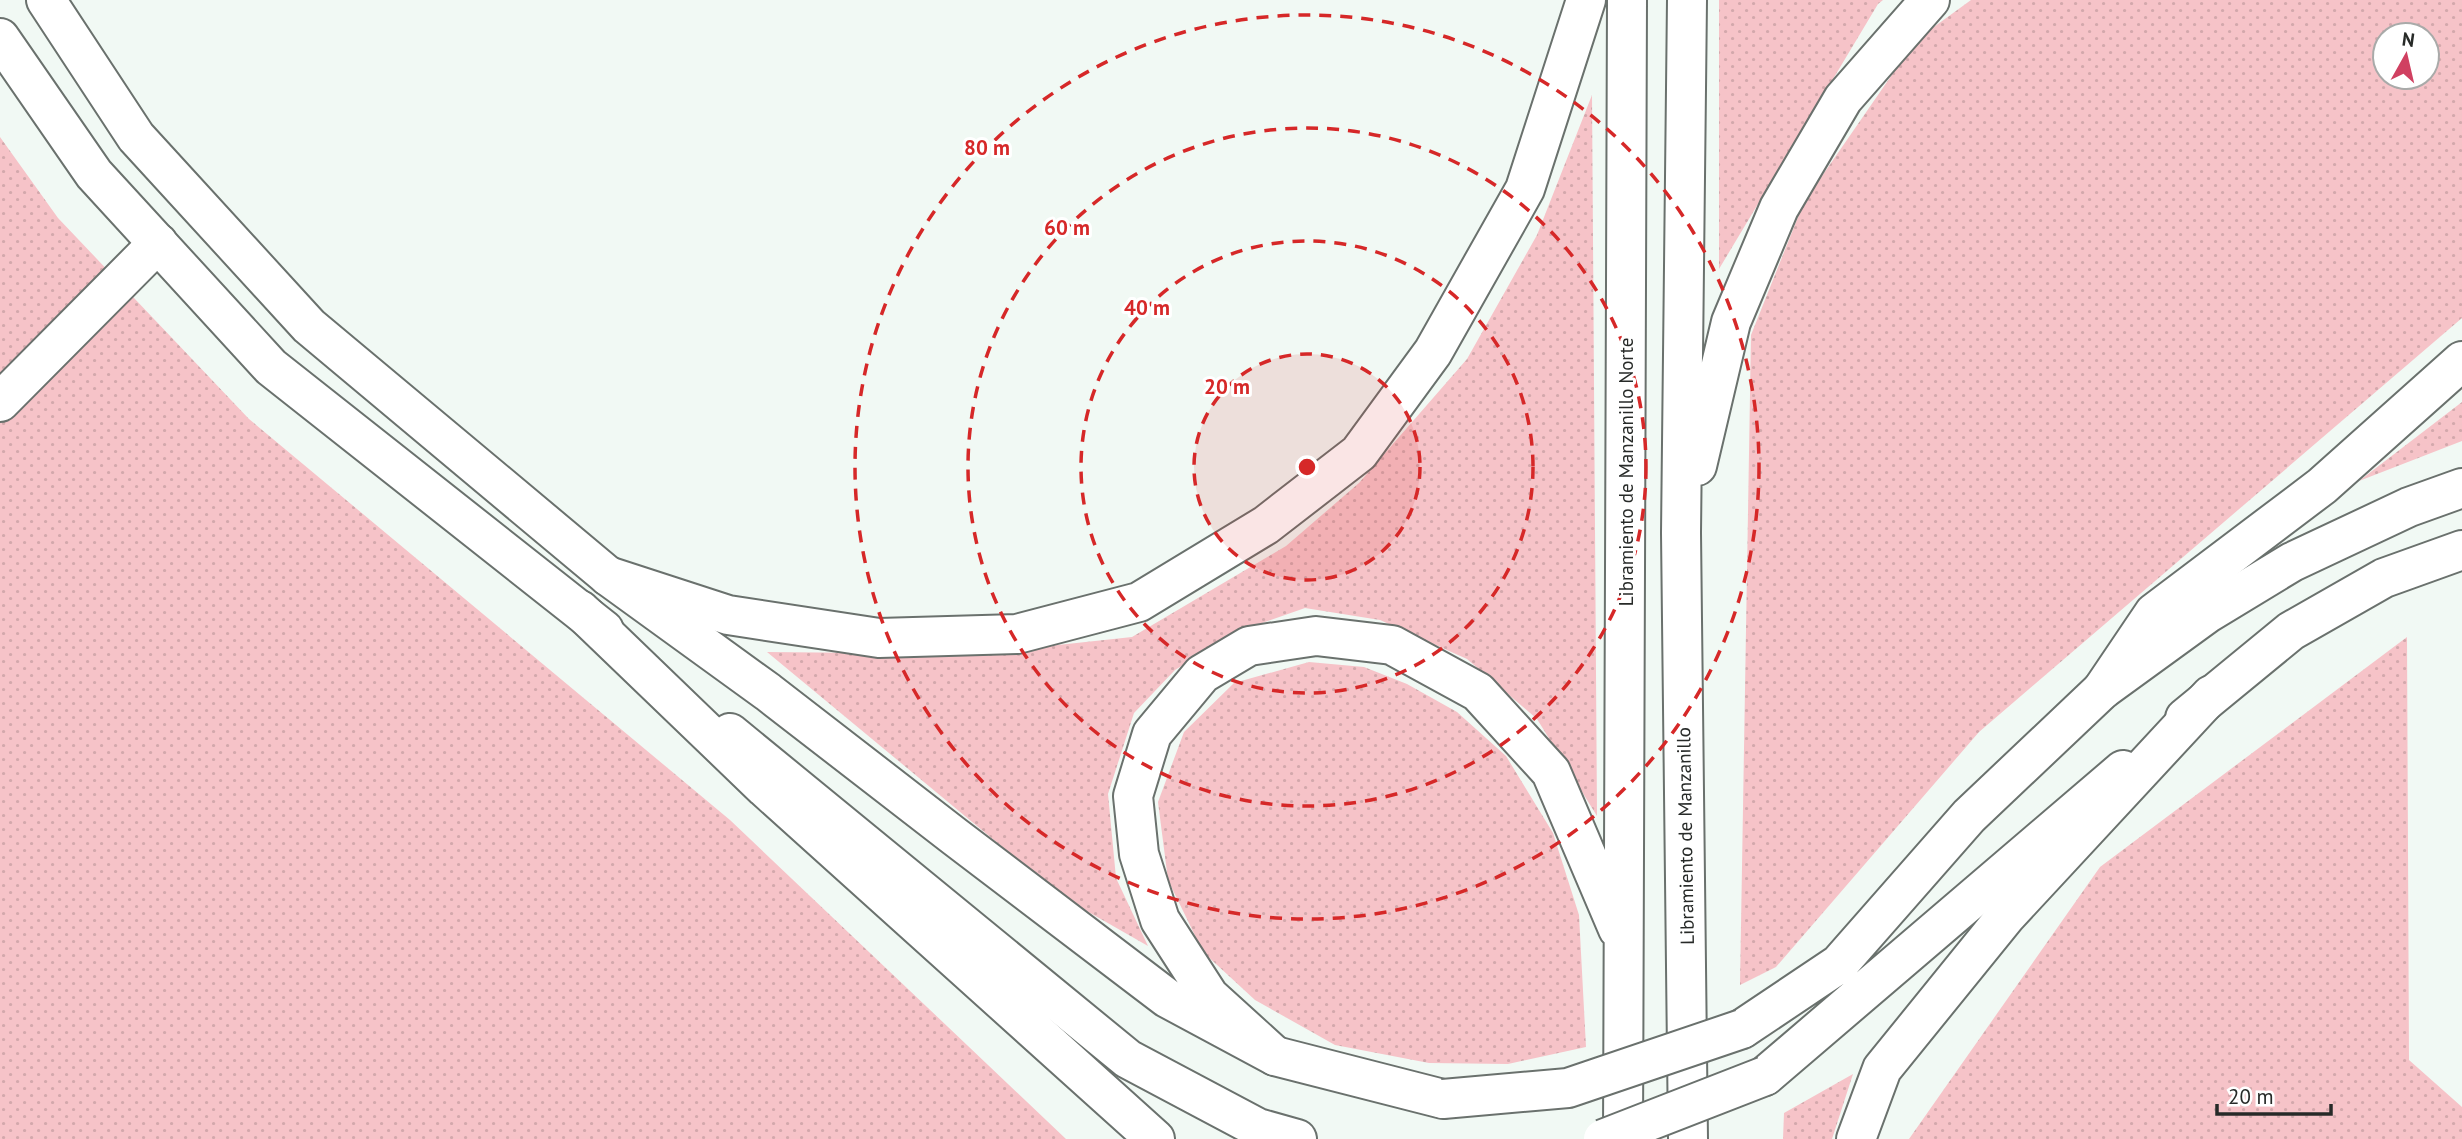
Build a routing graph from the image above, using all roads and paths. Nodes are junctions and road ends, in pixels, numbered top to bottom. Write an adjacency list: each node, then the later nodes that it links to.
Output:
1 (46, 0): 13 (main road)
2 (1586, 0): 13 (main road)
3 (1627, 0): 17 (main road, Libramiento de Manzanillo Norte)
4 (1687, 0): 11 (main road)
5 (1930, 0): 11 (main road)
6 (0, 38): 7 (main road)
7 (158, 243): 9 (main road); 14 (main road)
8 (2462, 361): 15 (main road)
9 (0, 402)
10 (2462, 488): 15 (main road)
11 (1681, 533): 23 (main road, Libramiento de Manzanillo)
12 (2462, 550): 16 (main road)
13 (608, 576): 18 (main road)
14 (580, 610): 19 (main road); 20 (main road)
15 (2102, 690): 18 (main road, bridge)
16 (2211, 695): 21 (main road, bridge); 24 (main road)
17 (1625, 944): 18 (main road); 22 (main road)
18 (1275, 1056)
19 (1155, 1139)
20 (1297, 1139)
21 (1603, 1139)
22 (1623, 1139)
23 (1688, 1139)
24 (1856, 1139)

